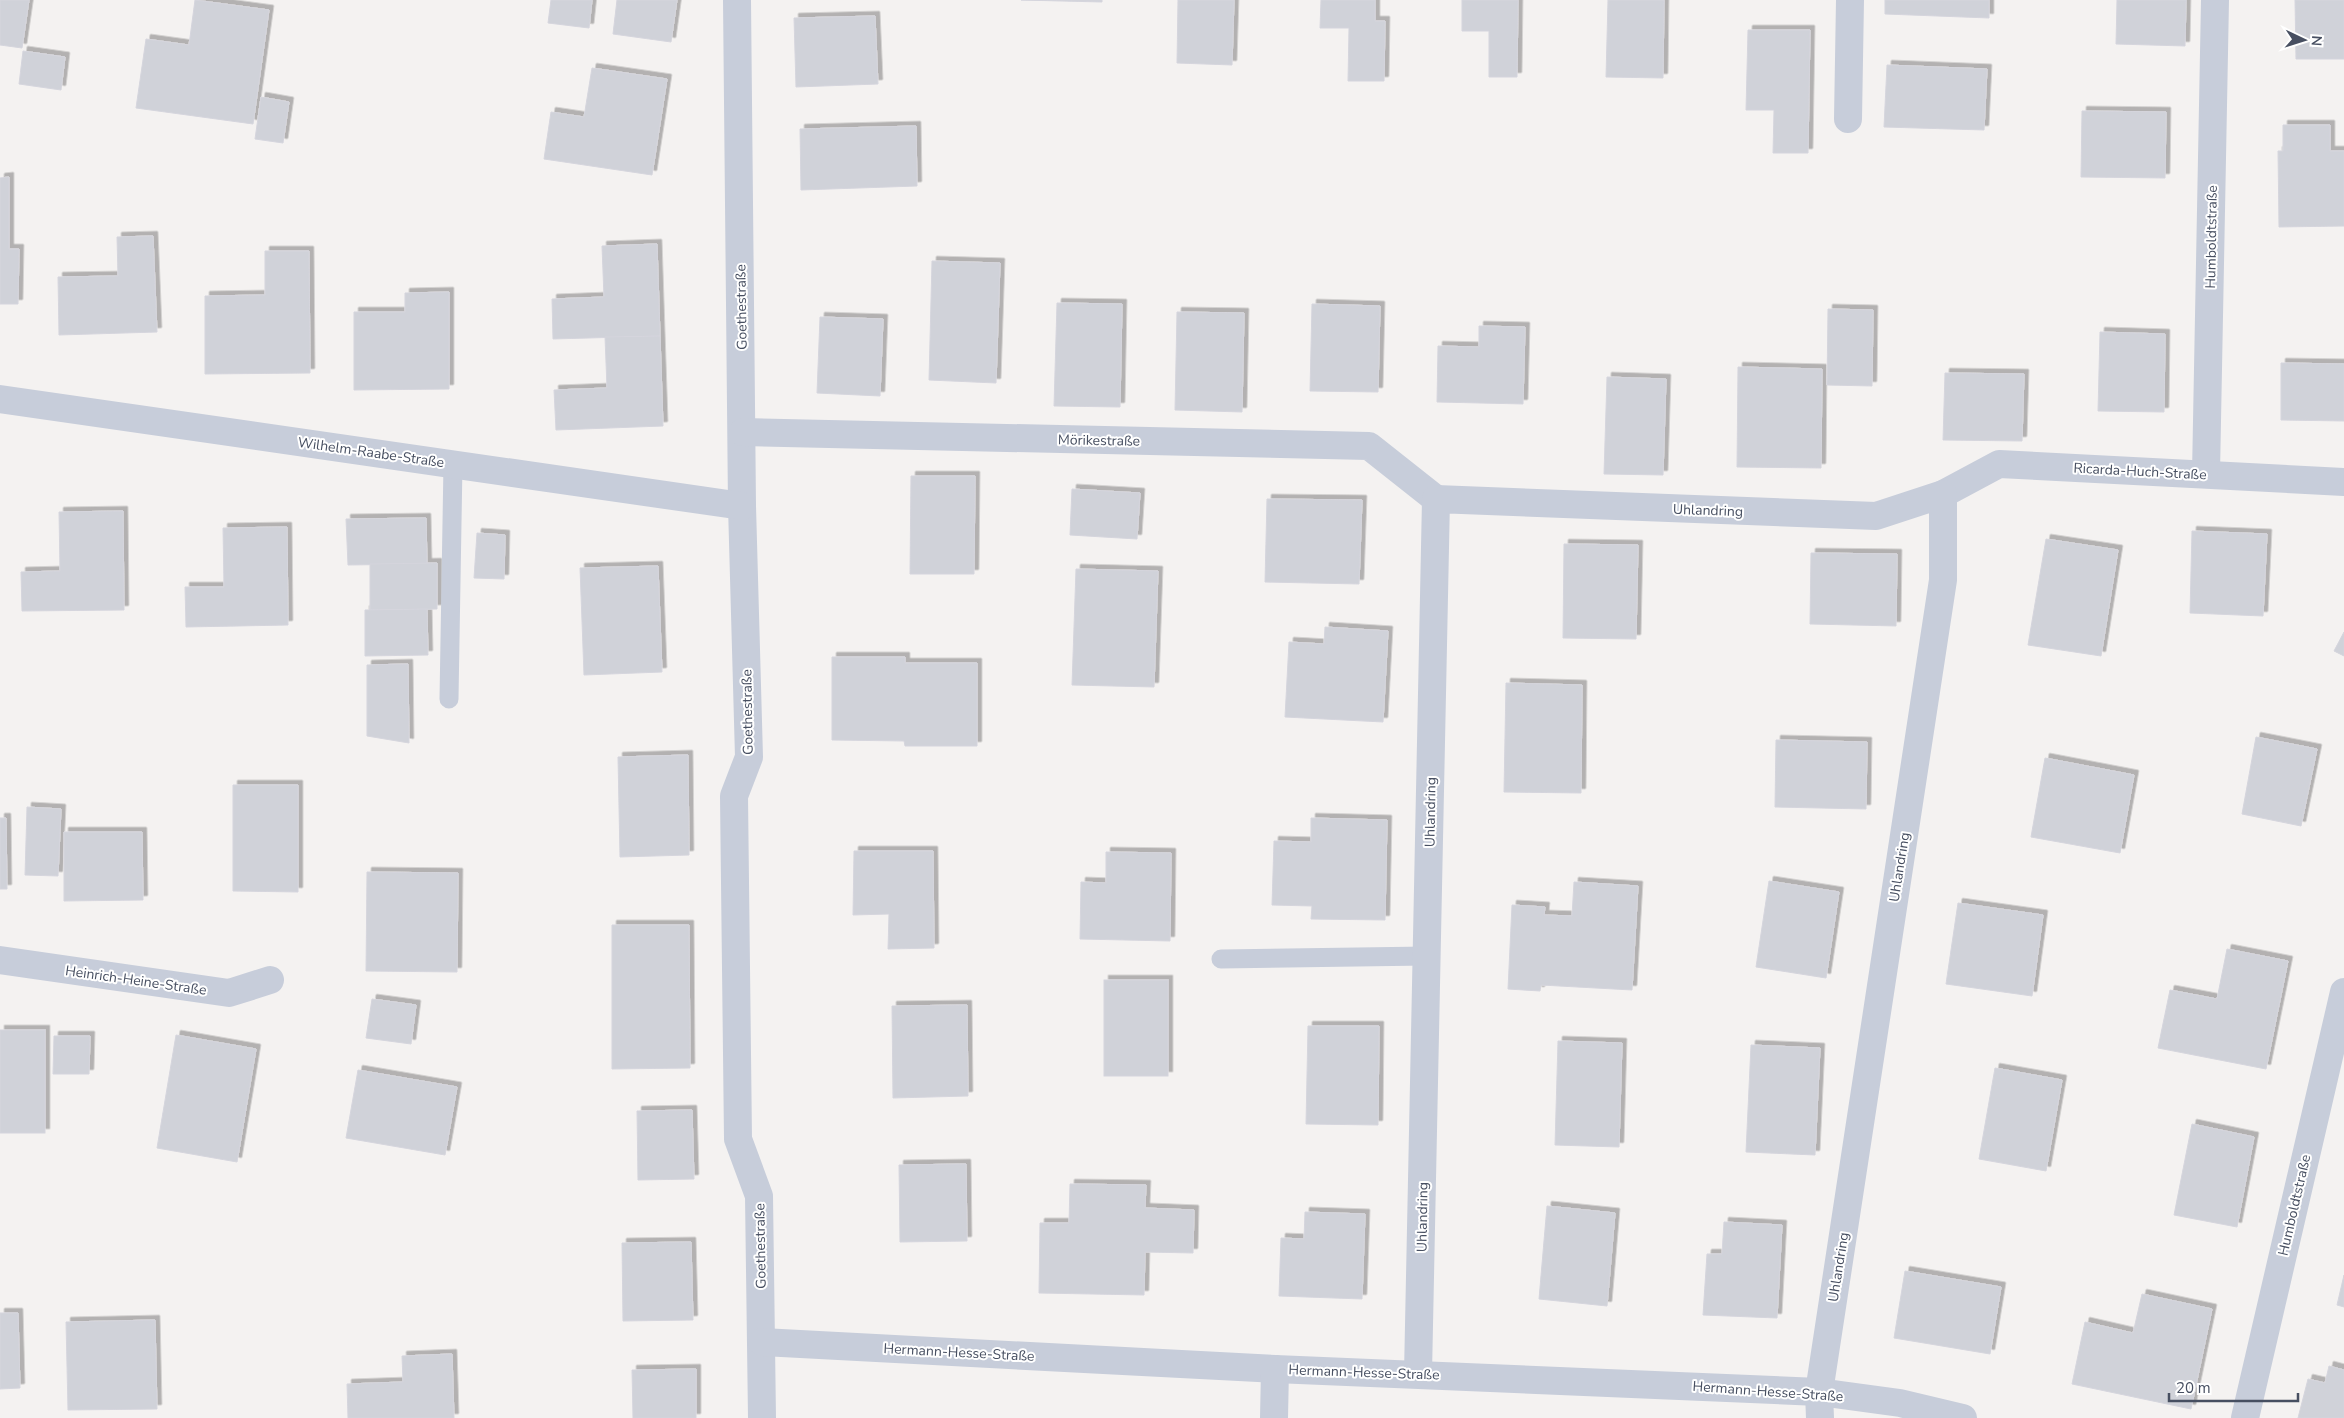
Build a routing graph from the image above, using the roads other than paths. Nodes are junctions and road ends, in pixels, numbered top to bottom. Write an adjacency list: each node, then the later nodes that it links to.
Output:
1 (738, 0): 6 (street, Goethestraße)
2 (1850, 0): 4 (street)
3 (2215, 0): 8 (street, Humboldtstraße)
4 (1848, 119)
5 (0, 399): 7 (street, Wilhelm-Raabe-Straße)
6 (743, 432): 11 (street, Mörikestraße); 12 (street, Goethestraße)
7 (453, 464): 12 (street, Wilhelm-Raabe-Straße); 13 (lane)
8 (2206, 474): 9 (street, Ricarda-Huch-Straße); 10 (street, Ricarda-Huch-Straße)
9 (2344, 482)
10 (1942, 494): 11 (street, Uhlandring); 22 (street, Uhlandring)
11 (1436, 499): 14 (street, Uhlandring)
12 (742, 506): 19 (street, Goethestraße)
13 (449, 699)
14 (1427, 956): 15 (lane); 21 (street, Uhlandring)
15 (1221, 959)
16 (0, 960): 17 (street, Heinrich-Heine-Straße)
17 (270, 980)
18 (2344, 992): 26 (street, Humboldtstraße)
19 (762, 1342): 20 (street, Hermann-Hesse-Straße); 23 (street, Goethestraße)
20 (1275, 1369): 21 (street, Hermann-Hesse-Straße); 24 (street)
21 (1418, 1374): 22 (street, Hermann-Hesse-Straße)
22 (1819, 1405): 25 (street, Hermann-Hesse-Straße)
23 (762, 1418)
24 (1274, 1418)
25 (1963, 1418)
26 (2245, 1418)

